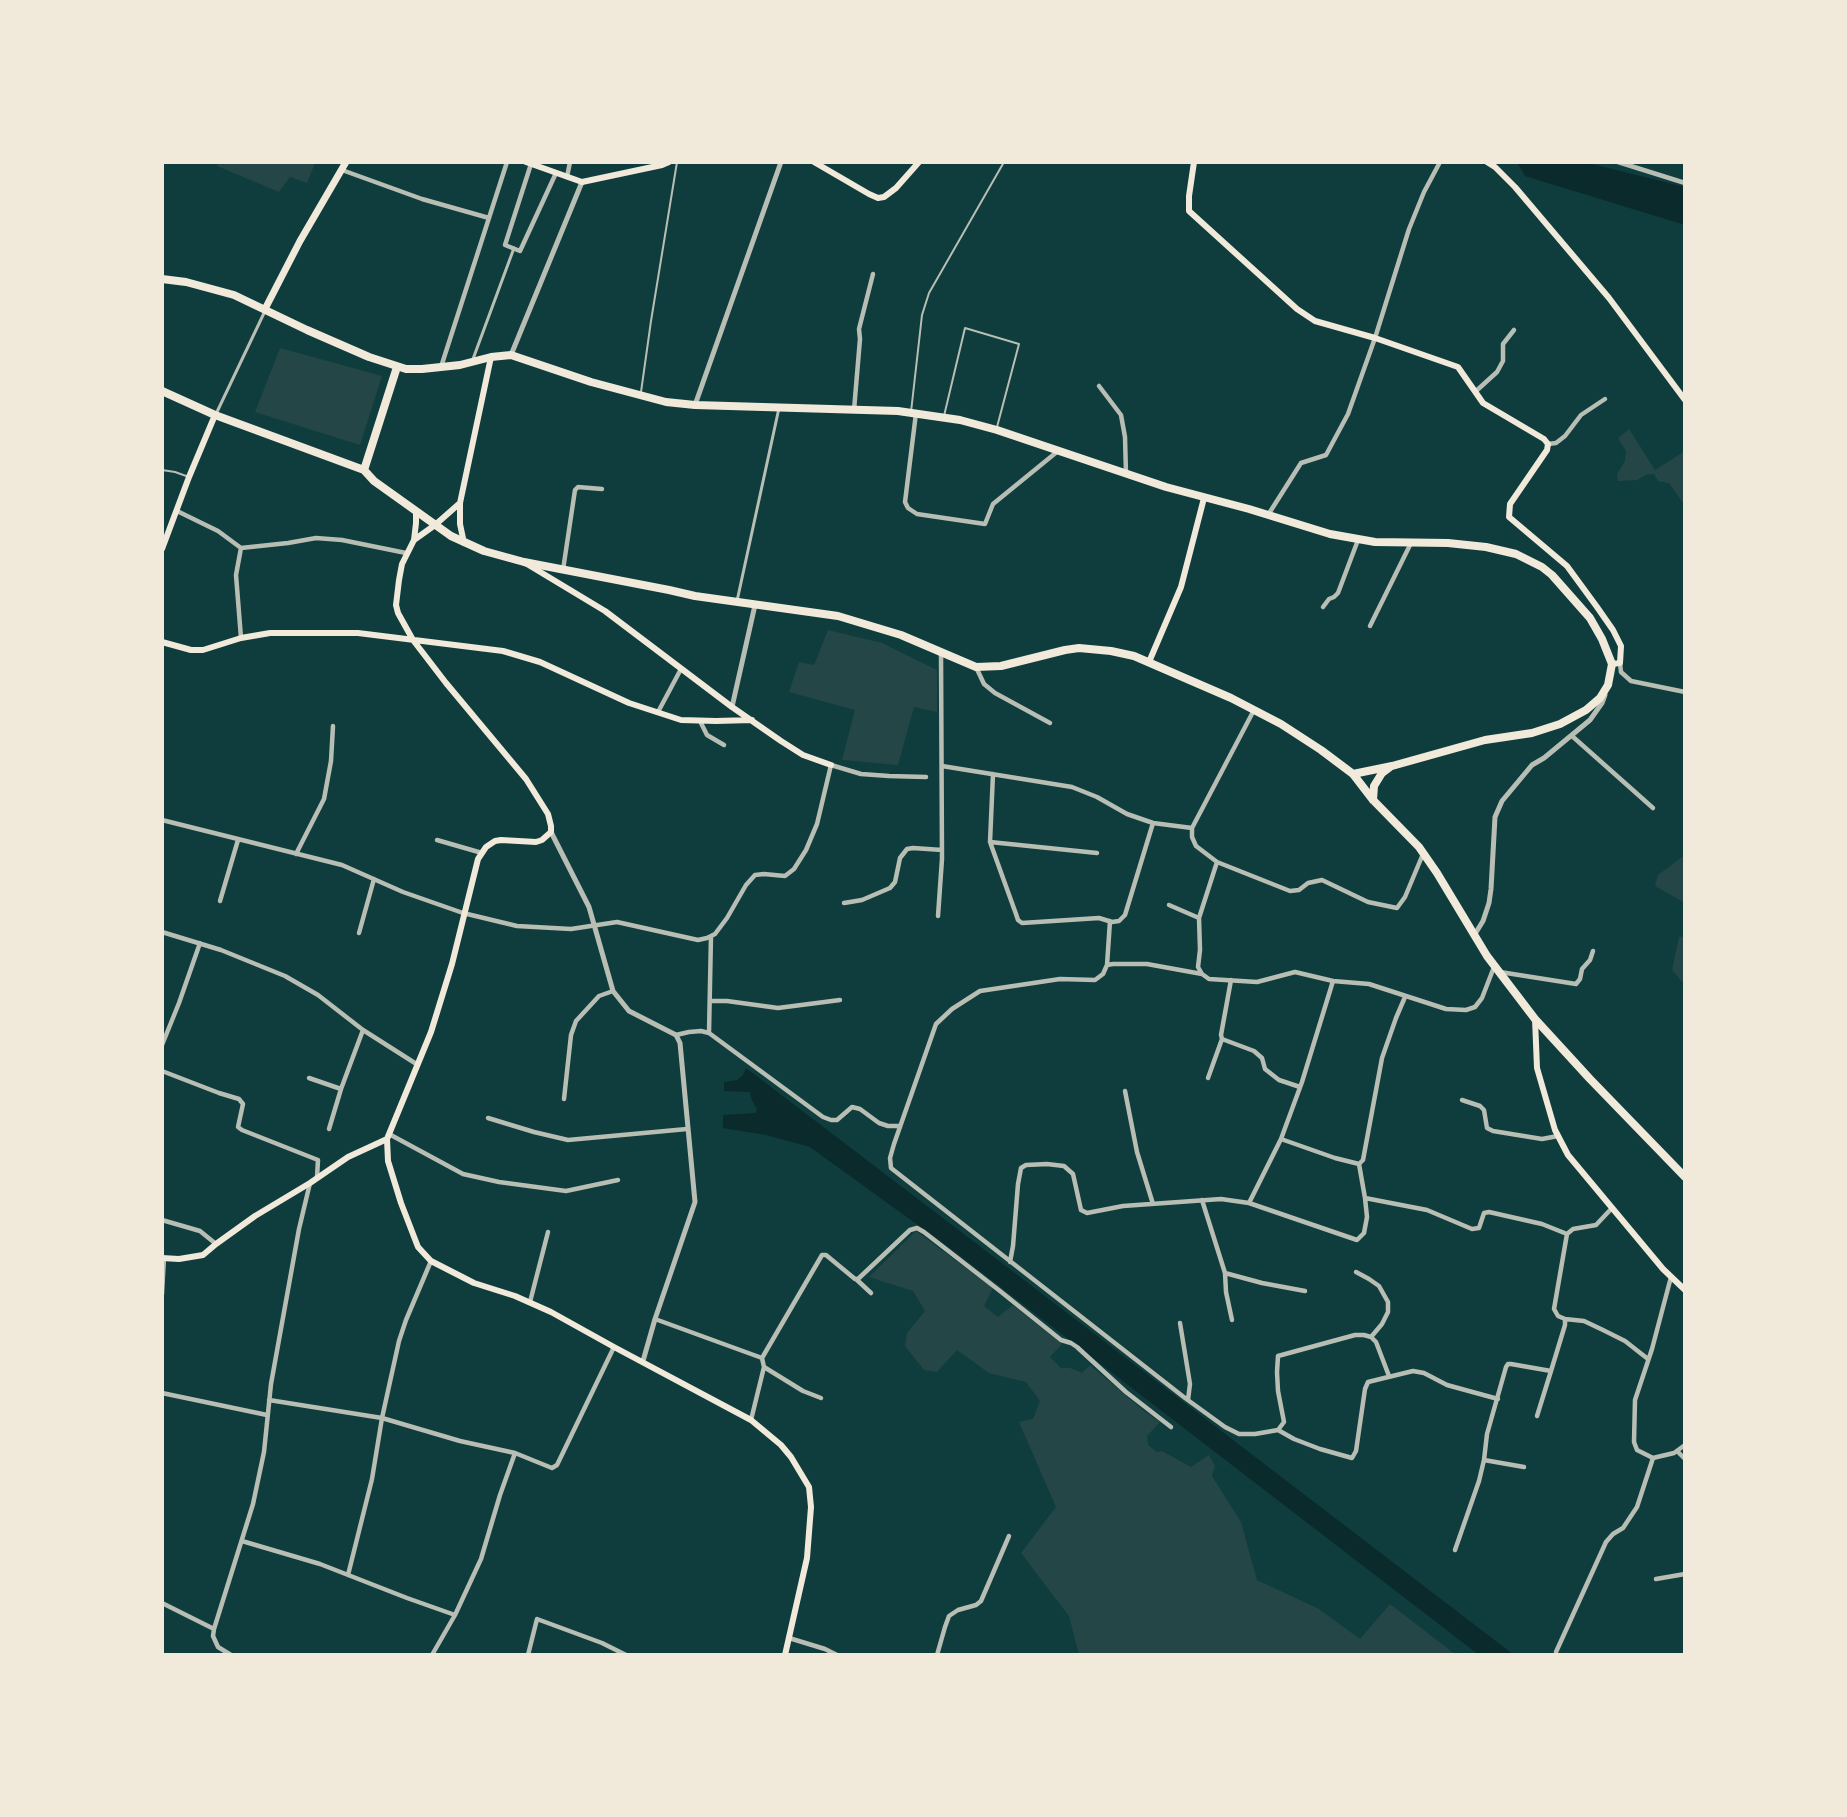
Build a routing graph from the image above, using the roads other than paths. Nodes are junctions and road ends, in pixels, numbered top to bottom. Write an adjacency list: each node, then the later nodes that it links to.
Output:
1 (346, 162): 15 (main road)
2 (507, 162): 20 (street)
3 (570, 162): 17 (street)
4 (669, 162): 18 (main road)
5 (678, 162): 35 (lane)
6 (781, 162): 38 (street)
7 (814, 162): 8 (main road)
8 (919, 162)
9 (1004, 162): 41 (lane)
10 (1194, 162): 26 (main road)
11 (1440, 162): 26 (street)
12 (1487, 162): 37 (main road)
13 (1618, 162): 19 (street)
14 (528, 163): 16 (main road); 21 (street)
15 (342, 170): 20 (street); 24 (main road)
16 (556, 173): 17 (main road); 21 (street)
17 (567, 177): 18 (main road)
18 (582, 182): 27 (street)
19 (1685, 183)
20 (489, 218): 31 (street)
21 (514, 248): 29 (street)
22 (873, 274): 40 (street)
23 (162, 279): 24 (highway)
24 (265, 309): 30 (highway); 42 (street)
25 (1514, 330): 34 (street)
26 (1375, 338): 34 (main road); 56 (street)
27 (511, 355): 28 (highway); 35 (highway)
28 (491, 357): 29 (highway); 53 (main road)
29 (472, 362): 31 (highway)
30 (397, 367): 31 (highway); 48 (highway)
31 (441, 367)
32 (1099, 386): 49 (street)
33 (162, 391): 42 (highway)
34 (1475, 392): 45 (main road)
35 (640, 395): 38 (highway)
36 (1605, 399): 45 (street)
37 (1685, 400)
38 (695, 405): 39 (highway)
39 (779, 407): 40 (highway); 67 (street)
40 (854, 410): 41 (highway)
41 (914, 412): 43 (highway); 46 (street)
42 (215, 415): 48 (highway); 50 (main road)
43 (944, 417): 44 (highway); 44 (lane)
44 (997, 430): 46 (highway)
45 (1548, 444): 76 (main road)
46 (1059, 451): 49 (highway)
47 (162, 470): 50 (lane)
48 (364, 470): 55 (highway)
49 (1126, 474): 52 (highway)
50 (189, 477): 54 (main road)
51 (602, 489): 66 (street)
52 (1204, 498): 56 (highway); 75 (main road)
53 (460, 503): 57 (main road); 61 (main road)
54 (177, 511): 62 (street); 63 (main road)
55 (416, 512): 57 (highway); 58 (main road)
56 (1268, 515): 59 (highway)
57 (435, 525): 58 (main road); 61 (highway)
58 (414, 540): 64 (main road)
59 (1358, 540): 60 (highway); 69 (street)
60 (1411, 543): 70 (street); 76 (highway)
61 (465, 544): 65 (highway)
62 (241, 548): 64 (street); 71 (street)
63 (162, 549)
64 (406, 553): 72 (main road)
65 (524, 562): 66 (highway); 78 (main road)
66 (563, 570): 67 (highway)
67 (736, 603): 68 (highway)
68 (755, 605): 74 (highway); 81 (street)
69 (1323, 607)
70 (1370, 626)
71 (241, 638): 72 (main road); 73 (main road)
72 (413, 640): 83 (main road); 101 (main road)
73 (162, 642)
74 (941, 652): 77 (highway); 91 (street)
75 (1149, 662): 77 (highway); 82 (highway)
76 (1616, 663): 79 (highway); 80 (street)
77 (976, 667): 86 (street)
78 (681, 669): 81 (main road); 83 (street)
79 (1608, 685): 88 (street); 92 (highway)
80 (1685, 692)
81 (732, 707): 84 (main road)
82 (1254, 710): 94 (highway); 100 (street)
83 (658, 712): 85 (main road)
84 (752, 720): 85 (main road); 90 (main road)
85 (700, 721): 89 (street)
86 (1050, 723)
87 (333, 726): 108 (street)
88 (1572, 736): 97 (street); 122 (street)
89 (724, 745)
90 (831, 765): 95 (street); 123 (street)
91 (942, 766): 93 (street); 105 (street)
92 (1392, 766): 94 (highway); 96 (highway)
93 (993, 774): 99 (street); 104 (street)
94 (1353, 774): 96 (highway)
95 (926, 777)
96 (1373, 800): 109 (highway)
97 (1653, 808)
98 (162, 820): 102 (street)
99 (1154, 823): 100 (street); 118 (street)
100 (1192, 828): 110 (street)
101 (550, 832): 106 (main road); 119 (street)
102 (238, 840): 108 (street); 112 (street)
103 (437, 840): 106 (street)
104 (990, 842): 107 (street); 118 (street)
105 (942, 850): 113 (street); 116 (street)
106 (482, 852): 115 (main road)
107 (1097, 853)
108 (296, 854): 111 (street)
109 (1423, 854): 110 (street); 122 (highway)
110 (1217, 862): 117 (street)
111 (374, 879): 115 (street); 121 (street)
112 (220, 901)
113 (844, 903)
114 (1169, 906): 117 (street)
115 (463, 913): 119 (street); 141 (main road)
116 (938, 916)
117 (1199, 918): 128 (street)
118 (1110, 921): 126 (street)
119 (594, 926): 123 (street); 131 (street)
120 (162, 932): 124 (street)
121 (359, 933)
122 (1475, 934): 127 (highway)
123 (711, 936): 134 (street)
124 (200, 943): 136 (street); 140 (street)
125 (1593, 951): 127 (street)
126 (1107, 965): 128 (street); 151 (street)
127 (1496, 970): 132 (street); 135 (highway)
128 (1202, 974): 129 (street)
129 (1231, 980): 130 (street); 139 (street)
130 (1333, 981): 132 (street); 145 (street)
131 (613, 991): 138 (street); 148 (street)
132 (1405, 997): 157 (street)
133 (840, 1000): 134 (street)
134 (710, 1001): 137 (street)
135 (1535, 1019): 154 (main road); 159 (highway)
136 (363, 1030): 141 (street); 146 (street)
137 (709, 1033): 138 (street); 151 (street)
138 (676, 1035): 153 (street)
139 (1222, 1039): 144 (street); 145 (street)
140 (162, 1045)
141 (418, 1065): 155 (main road)
142 (162, 1071): 158 (street)
143 (309, 1078): 146 (street)
144 (1208, 1078)
145 (1300, 1087): 156 (street)
146 (342, 1089): 152 (street)
147 (1125, 1091): 165 (street)
148 (564, 1100)
149 (1462, 1100): 154 (street)
150 (488, 1118): 153 (street)
151 (900, 1126): 173 (street)
152 (329, 1128)
153 (687, 1129): 183 (street)
154 (1558, 1136): 166 (main road)
155 (388, 1137): 158 (main road); 160 (street); 172 (main road)
156 (1281, 1139): 157 (street); 164 (street)
157 (1359, 1164): 162 (street)
158 (317, 1177): 161 (main road)
159 (1685, 1177)
160 (618, 1180)
161 (310, 1183): 170 (main road); 198 (street)
162 (1365, 1198): 164 (street); 169 (street)
163 (1202, 1200): 164 (street); 165 (street); 175 (street)
164 (1249, 1203)
165 (1153, 1204): 173 (street)
166 (1612, 1208): 169 (street); 176 (main road)
167 (162, 1220): 170 (street)
168 (548, 1232): 182 (street)
169 (1567, 1234): 184 (street)
170 (216, 1244): 171 (main road)
171 (163, 1258): 181 (street)
172 (431, 1261): 182 (main road); 202 (street)
173 (1010, 1262): 199 (street)
174 (1356, 1272): 187 (street)
175 (1225, 1273): 179 (street); 185 (street)
176 (1671, 1277): 178 (main road); 190 (street)
177 (856, 1279): 180 (street); 189 (street); 204 (street)
178 (1685, 1290)
179 (1305, 1291)
180 (871, 1293)
181 (162, 1294)
182 (530, 1302): 188 (main road)
183 (655, 1319): 189 (street); 191 (street)
184 (1565, 1319): 190 (street); 193 (street)
185 (1232, 1320)
186 (1180, 1323): 199 (street)
187 (1371, 1337): 194 (street); 205 (street)
188 (614, 1347): 191 (main road); 208 (street)
189 (762, 1358): 192 (street)
190 (1648, 1359): 209 (street)
191 (643, 1361): 203 (main road)
192 (764, 1367): 196 (street); 203 (street)
193 (1551, 1371): 197 (street); 201 (street)
194 (1389, 1376): 197 (street); 205 (street)
195 (162, 1393): 200 (street)
196 (821, 1398)
197 (1498, 1399): 211 (street)
198 (269, 1400): 200 (street); 202 (street)
199 (1188, 1400): 205 (street)
200 (267, 1415): 214 (street)
201 (1537, 1416)
202 (382, 1418): 208 (street); 217 (street)
203 (751, 1420): 222 (main road)
204 (1171, 1427)
205 (1278, 1430)
206 (1685, 1445): 207 (street)
207 (1677, 1451): 209 (street); 210 (street)
208 (515, 1453): 220 (street)
209 (1653, 1458): 223 (street)
210 (1685, 1459)
211 (1484, 1460): 212 (street); 215 (street)
212 (1524, 1467)
213 (1009, 1536): 230 (street)
214 (242, 1541): 217 (street); 221 (street)
215 (1455, 1550)
216 (1685, 1574): 218 (street)
217 (348, 1575): 220 (street)
218 (1656, 1579)
219 (162, 1603): 221 (street)
220 (455, 1615): 225 (street)
221 (214, 1629): 224 (street)
222 (789, 1638): 228 (main road); 229 (street)
223 (1556, 1652)
224 (231, 1655)
225 (432, 1655)
226 (528, 1655): 227 (street)
227 (626, 1655)
228 (785, 1655)
229 (837, 1655)
230 (937, 1655)

